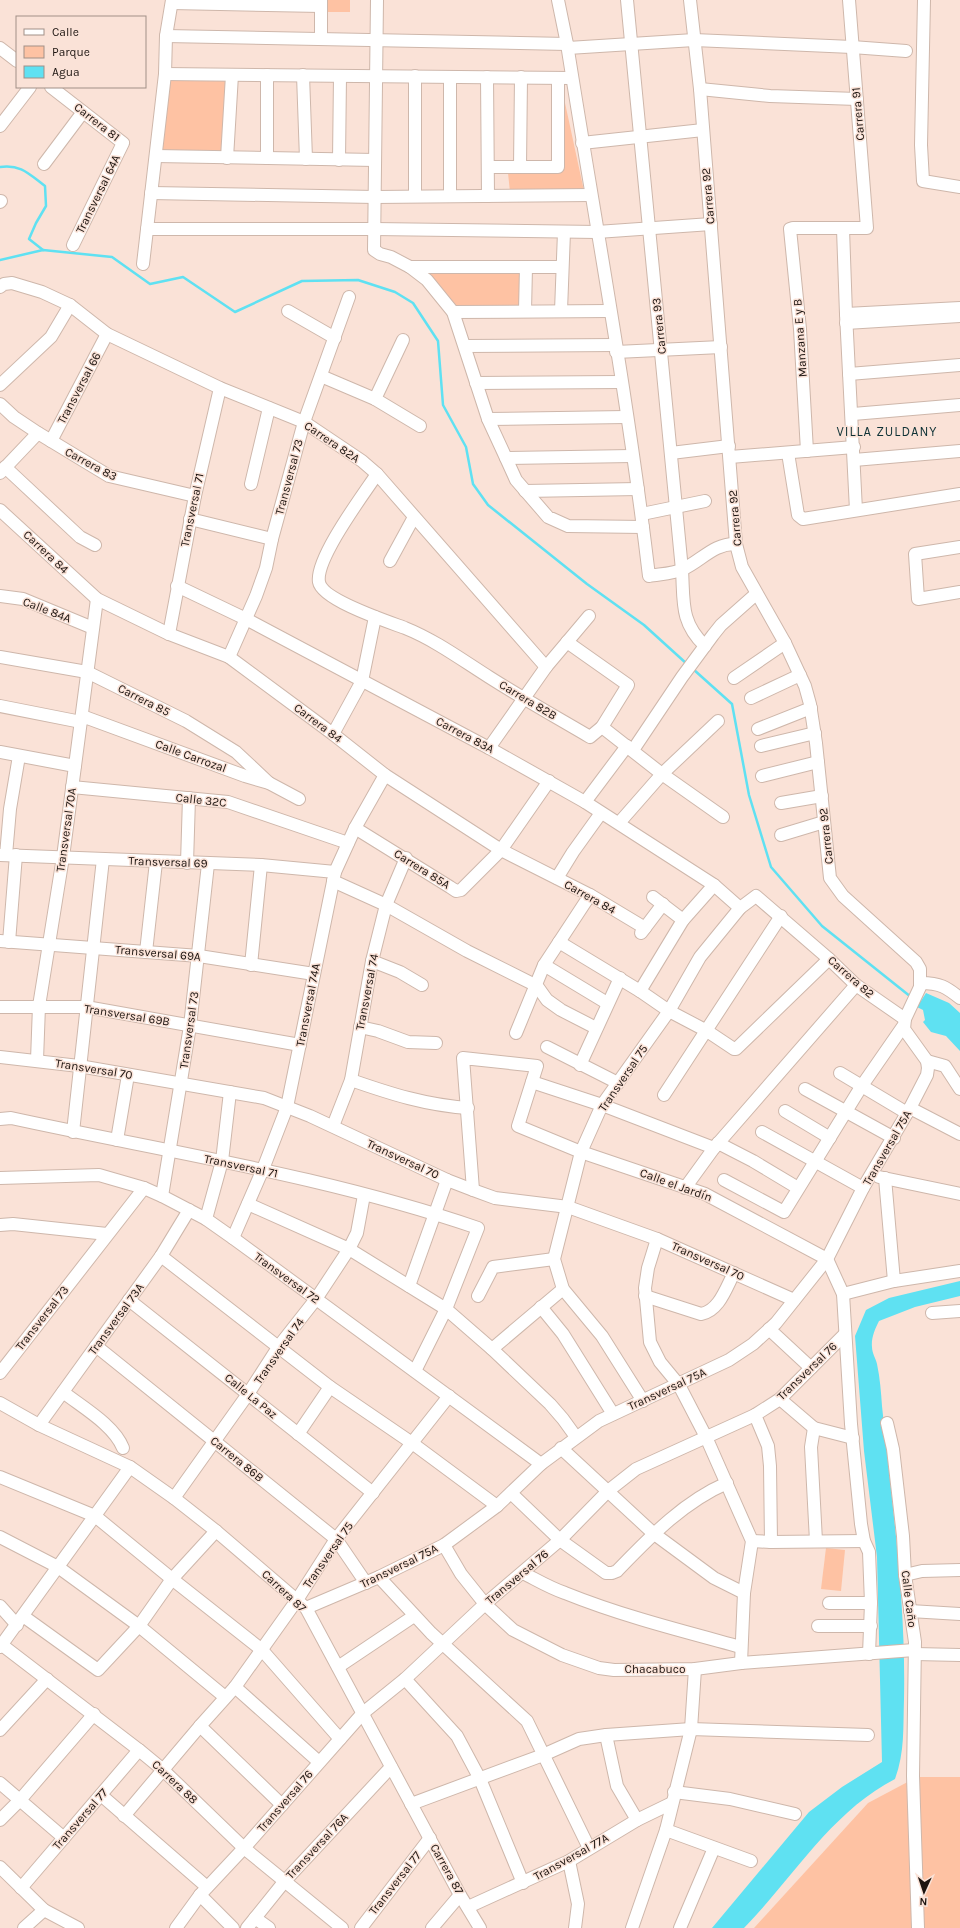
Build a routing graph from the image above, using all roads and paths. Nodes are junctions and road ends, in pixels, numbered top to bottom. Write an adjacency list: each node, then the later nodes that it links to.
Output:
1 (377, 0): 13 (street)
2 (558, 0): 16 (street)
3 (627, 0): 15 (street, Carrera 93)
4 (690, 0): 14 (street, Carrera 92)
5 (849, 0): 17 (street, Carrera 91)
6 (924, 0): 52 (street)
7 (172, 2): 8 (street); 11 (street)
8 (218, 2): 9 (street)
9 (252, 2): 10 (street)
10 (321, 3): 12 (street)
11 (166, 36): 12 (street); 21 (street)
12 (321, 39): 13 (street)
13 (376, 40): 16 (street); 26 (street)
14 (694, 40): 15 (street); 17 (street); 35 (street, Carrera 92)
15 (631, 44): 16 (street); 40 (street, Carrera 93)
16 (568, 46): 32 (street)
17 (852, 47): 19 (street); 36 (street, Carrera 91)
18 (0, 48): 20 (street)
19 (906, 51)
20 (16, 60)
21 (165, 74): 22 (street); 43 (street)
22 (232, 75): 23 (street); 44 (street)
23 (267, 75): 24 (street); 45 (street)
24 (303, 76): 25 (street); 46 (street)
25 (340, 76): 26 (street); 47 (street)
26 (376, 76): 27 (street); 48 (street)
27 (415, 76): 28 (street); 55 (street)
28 (450, 77): 29 (street); 56 (street)
29 (487, 77): 30 (street); 50 (street)
30 (521, 77): 31 (street); 51 (street)
31 (558, 78): 32 (street); 51 (street)
32 (571, 78): 42 (street)
33 (29, 88): 38 (street)
34 (52, 88): 37 (street, Carrera 81)
35 (700, 89): 36 (street); 39 (street, Carrera 92)
36 (856, 99): 63 (street, Carrera 91)
37 (83, 112): 41 (street, Carrera 81); 49 (street)
38 (0, 126)
39 (703, 130): 40 (street); 59 (street, Carrera 92)
40 (640, 137): 42 (street); 60 (street, Carrera 93)
41 (123, 143): 66 (street, Transversal 64A)
42 (582, 143): 54 (street)
43 (156, 156): 44 (street); 53 (street)
44 (227, 158): 45 (street)
45 (267, 158): 46 (street)
46 (306, 159): 47 (street)
47 (339, 160): 48 (street)
48 (375, 160): 58 (street)
49 (44, 164)
50 (488, 167): 51 (street); 57 (street)
51 (520, 167)
52 (960, 187)
53 (151, 194): 58 (street); 61 (street)
54 (591, 195): 57 (street); 65 (street)
55 (415, 196): 56 (street); 58 (street)
56 (450, 196): 57 (street)
57 (488, 196)
58 (375, 197): 62 (street)
59 (711, 224): 60 (street); 86 (street, Carrera 92)
60 (649, 228): 65 (street); 88 (street, Carrera 93)
61 (147, 229): 62 (street); 67 (street)
62 (374, 229): 64 (street); 68 (street)
63 (843, 229): 81 (street); 109 (street, Manzana E y B)
64 (564, 232): 65 (street); 70 (street)
65 (597, 232): 78 (street)
66 (73, 245)
67 (143, 264)
68 (410, 267): 69 (street); 79 (street)
69 (526, 267): 70 (street); 76 (street)
70 (561, 268): 77 (street)
71 (0, 287): 73 (street, Carrera 82A)
72 (349, 297): 83 (street, Transversal 73)
73 (70, 305): 82 (street, Carrera 82A); 94 (street)
74 (960, 308): 81 (street)
75 (288, 311): 83 (street)
76 (525, 311): 77 (street); 79 (street)
77 (561, 311): 78 (street)
78 (610, 311): 87 (street)
79 (453, 312): 85 (street)
80 (960, 316): 81 (street)
81 (846, 318): 90 (street)
82 (106, 334): 95 (street, Carrera 82A); 106 (street, Transversal 66)
83 (334, 338): 91 (street, Transversal 73)
84 (403, 340): 96 (street)
85 (465, 346): 87 (street); 93 (street)
86 (721, 347): 88 (street); 108 (street, Carrera 92)
87 (615, 348): 88 (street); 92 (street)
88 (661, 350): 111 (street, Carrera 93)
89 (960, 365): 90 (street)
90 (849, 374): 100 (street)
91 (320, 376): 96 (street); 103 (street, Transversal 73)
92 (621, 382): 93 (street); 101 (street)
93 (476, 383): 102 (street)
94 (0, 385)
95 (220, 388): 99 (street, Carrera 82A); 122 (street, Transversal 71)
96 (375, 399): 104 (street)
97 (0, 404): 105 (street, Carrera 83)
98 (960, 405): 100 (street)
99 (269, 408): 103 (street, Carrera 82A); 118 (street)
100 (852, 414): 107 (street)
101 (626, 417): 102 (street); 113 (street)
102 (488, 419): 114 (street)
103 (304, 422): 117 (street, Carrera 82A); 131 (street, Transversal 73)
104 (420, 426)
105 (38, 433): 106 (street, Carrera 83); 116 (street)
106 (51, 441): 122 (street, Carrera 83)
107 (854, 447): 109 (street); 115 (street)
108 (730, 451): 111 (street); 112 (street); 132 (street, Carrera 92)
109 (807, 451): 112 (street)
110 (960, 451): 115 (street)
111 (671, 453): 124 (street, Carrera 93)
112 (788, 453): 126 (street)
113 (632, 456): 114 (street); 119 (street)
114 (506, 458): 120 (street)
115 (854, 460): 126 (street)
116 (3, 470): 133 (street)
117 (377, 474): 128 (street, Carrera 82A); 143 (street, Carrera 82B)
118 (252, 484)
119 (638, 489): 120 (street); 127 (street)
120 (525, 491): 130 (street)
121 (960, 494): 126 (street)
122 (195, 496): 129 (street, Transversal 71)
123 (705, 502): 124 (street)
124 (676, 507): 127 (street); 136 (street, Carrera 93)
125 (0, 510): 141 (street, Carrera 84)
126 (856, 510)
127 (642, 514): 130 (street)
128 (414, 517): 135 (street); 152 (street, Carrera 82A)
129 (190, 519): 131 (street); 137 (street, Transversal 71)
130 (643, 527): 136 (street)
131 (272, 539): 144 (street, Transversal 73)
132 (736, 544): 136 (street); 139 (street, Carrera 92)
133 (95, 545)
134 (960, 547): 138 (street)
135 (390, 561)
136 (682, 570): 149 (street, Carrera 93)
137 (177, 586): 144 (street, Carrera 83A); 146 (street, Transversal 71)
138 (960, 592)
139 (756, 594): 148 (street, Carrera 92); 149 (street)
140 (0, 596): 145 (street, Calle 84A)
141 (97, 599): 145 (street, Transversal 70A); 146 (street, Carrera 84)
142 (589, 616): 147 (street)
143 (375, 617): 156 (street); 158 (street, Carrera 82B)
144 (246, 619): 151 (street, Transversal 73); 156 (street, Carrera 83A)
145 (93, 628): 153 (street, Transversal 70A)
146 (169, 634): 151 (street, Carrera 84)
147 (567, 642): 152 (street); 163 (street)
148 (785, 643): 154 (street, Carrera 92); 155 (street)
149 (704, 647): 169 (street)
150 (0, 656): 153 (street, Carrera 85)
151 (229, 657): 166 (street, Carrera 84)
152 (546, 667): 158 (street)
153 (87, 672): 161 (street, Transversal 70A); 178 (street, Carrera 85)
154 (800, 675): 157 (street); 160 (street, Carrera 92)
155 (734, 678)
156 (362, 681): 166 (street); 168 (street, Carrera 83A)
157 (752, 698)
158 (525, 699): 163 (street, Carrera 82B); 168 (street)
159 (0, 706): 161 (street, Calle Carrozal)
160 (811, 708): 164 (street); 165 (street, Carrera 92)
161 (81, 719): 173 (street, Transversal 70A); 178 (street, Calle Carrozal)
162 (718, 721): 174 (street)
163 (602, 727): 169 (street)
164 (758, 729)
165 (815, 733): 167 (street); 172 (street, Carrera 92)
166 (333, 734): 175 (street, Carrera 84)
167 (761, 746)
168 (489, 748): 177 (street, Carrera 83A)
169 (630, 748): 174 (street); 183 (street)
170 (0, 752): 171 (street)
171 (19, 756): 173 (street); 185 (street)
172 (818, 762): 176 (street); 180 (street, Carrera 92)
173 (75, 766): 179 (street, Transversal 70A)
174 (662, 774): 187 (street); 189 (street)
175 (385, 775): 190 (street, Transversal 74A); 193 (street, Carrera 84)
176 (762, 776)
177 (548, 781): 183 (street, Carrera 83A); 193 (street)
178 (270, 783): 182 (street, Calle Carrozal)
179 (72, 788): 181 (street, Calle 32C); 195 (street, Transversal 70A)
180 (822, 796): 184 (street); 188 (street, Carrera 92)
181 (188, 798): 192 (street, Calle 32C); 199 (street)
182 (299, 799)
183 (585, 802): 186 (street, Carrera 83A)
184 (781, 803)
185 (5, 809): 194 (street)
186 (601, 812): 189 (street, Carrera 83A); 203 (street)
187 (723, 817)
188 (824, 822): 191 (street); 225 (street, Carrera 92)
189 (618, 823): 204 (street, Carrera 83A)
190 (355, 828): 192 (street, Transversal 74A); 196 (street, Carrera 85A)
191 (781, 835)
192 (348, 843): 202 (street, Transversal 74A)
193 (501, 850): 196 (street, Carrera 85A); 203 (street, Carrera 84)
194 (7, 855): 195 (street, Transversal 69); 211 (street)
195 (63, 857): 197 (street, Transversal 69); 213 (street, Transversal 70A)
196 (406, 858): 207 (street, Transversal 74)
197 (103, 859): 198 (street, Transversal 69); 214 (street)
198 (156, 862): 199 (street, Transversal 69); 215 (street)
199 (186, 863): 200 (street, Transversal 69)
200 (208, 864): 201 (street, Transversal 69); 216 (street, Transversal 73)
201 (261, 865): 202 (street, Transversal 69); 219 (street)
202 (334, 877): 207 (street, Transversal 69); 221 (street, Transversal 74A)
203 (557, 878): 205 (street, Carrera 84)
204 (714, 885): 208 (street, Carrera 83A); 210 (street)
205 (590, 895): 210 (street, Carrera 84); 212 (street)
206 (756, 896): 208 (street, Transversal 75); 209 (street, Carrera 82)
207 (386, 905): 218 (street, Transversal 74); 226 (street, Transversal 69)
208 (740, 908): 233 (street, Transversal 75)
209 (781, 916): 217 (street, Carrera 82); 238 (street)
210 (683, 920): 227 (street)
211 (5, 942): 213 (street, Transversal 69A)
212 (559, 942): 220 (street); 222 (street)
213 (49, 944): 214 (street, Transversal 69A); 231 (street, Transversal 70A)
214 (94, 948): 215 (street, Transversal 69A); 232 (street)
215 (146, 952): 216 (street, Transversal 69A)
216 (199, 956): 219 (street, Transversal 69A); 235 (street, Transversal 73)
217 (829, 959): 224 (street, Carrera 82); 238 (street)
218 (372, 961): 223 (street); 236 (street, Transversal 74)
219 (251, 965): 221 (street, Transversal 69A)
220 (544, 965): 226 (street); 229 (street)
221 (314, 974): 241 (street, Transversal 74A)
222 (620, 978): 227 (street); 229 (street)
223 (422, 985)
224 (856, 985): 234 (street, Carrera 82); 273 (street)
225 (921, 985): 228 (street); 234 (street)
226 (537, 986): 237 (street); 239 (street)
227 (640, 991): 233 (street)
228 (960, 998)
229 (607, 1003): 237 (street)
230 (0, 1006): 231 (street, Transversal 69B)
231 (39, 1006): 232 (street, Transversal 69B); 244 (street, Transversal 70A)
232 (86, 1007): 235 (street, Transversal 69B); 247 (street)
233 (669, 1011): 238 (street); 252 (street, Transversal 75)
234 (906, 1018): 245 (street, Carrera 82); 254 (street)
235 (190, 1026): 241 (street, Transversal 69B); 253 (street, Transversal 73)
236 (360, 1027): 240 (street); 250 (street, Transversal 74)
237 (596, 1028): 246 (street)
238 (707, 1031): 258 (street)
239 (516, 1033)
240 (436, 1043)
241 (300, 1046): 260 (street, Transversal 74A)
242 (547, 1047): 246 (street)
243 (0, 1057): 244 (street, Transversal 70)
244 (37, 1060): 247 (street, Transversal 70)
245 (927, 1064): 256 (street); 262 (street, Transversal 75A)
246 (580, 1065): 252 (street)
247 (79, 1066): 249 (street, Transversal 70); 267 (street)
248 (840, 1073): 254 (street)
249 (128, 1075): 253 (street, Transversal 70); 272 (street)
250 (351, 1080): 261 (street); 266 (street, Transversal 74)
251 (532, 1082): 259 (street); 261 (street); 275 (street, Calle el Jardín)
252 (618, 1083): 259 (street, Transversal 75)
253 (181, 1084): 257 (street, Transversal 70); 274 (street, Transversal 73)
254 (861, 1087): 262 (street); 264 (street)
255 (805, 1089): 264 (street)
256 (960, 1089)
257 (230, 1092): 260 (street, Transversal 70); 276 (street)
258 (664, 1095)
259 (602, 1105): 273 (street); 275 (street, Transversal 75)
260 (287, 1107): 266 (street, Transversal 70); 278 (street, Transversal 74A)
261 (468, 1108): 288 (street)
262 (909, 1110): 269 (street); 271 (street, Transversal 75A)
263 (785, 1111): 270 (street)
264 (846, 1112): 270 (street); 271 (street)
265 (0, 1119): 267 (street, Transversal 71)
266 (333, 1126): 282 (street, Transversal 70)
267 (73, 1132): 272 (street, Transversal 71)
268 (762, 1132): 277 (street)
269 (960, 1134)
270 (830, 1138): 277 (street)
271 (894, 1138): 279 (street, Transversal 75A)
272 (117, 1140): 274 (street, Transversal 71)
273 (716, 1146): 285 (street); 286 (street)
274 (170, 1151): 276 (street, Transversal 71); 291 (street, Transversal 73)
275 (582, 1152): 285 (street, Calle el Jardín); 293 (street, Transversal 75)
276 (222, 1161): 278 (street, Transversal 71); 296 (street)
277 (815, 1162): 286 (street); 287 (street)
278 (263, 1169): 290 (street, Transversal 71); 292 (street, Transversal 74A)
279 (871, 1175): 281 (street); 287 (street, Transversal 75A)
280 (0, 1178): 284 (street, Transversal 72)
281 (885, 1178): 289 (street); 307 (street)
282 (447, 1180): 288 (street, Transversal 70); 295 (street)
283 (724, 1180): 286 (street)
284 (144, 1188): 291 (street, Transversal 72); 298 (street, Transversal 73)
285 (685, 1188): 304 (street, Calle el Jardín)
286 (798, 1188)
287 (863, 1188): 304 (street, Transversal 75A)
288 (473, 1190): 293 (street, Transversal 70)
289 (960, 1194)
290 (364, 1195): 295 (street, Transversal 71); 301 (street, Transversal 74)
291 (162, 1196): 294 (street, Transversal 72)
292 (248, 1204): 299 (street, Transversal 74A); 301 (street)
293 (568, 1207): 300 (street, Transversal 70); 303 (street, Transversal 75)
294 (189, 1210): 296 (street, Transversal 72); 302 (street, Transversal 73A)
295 (435, 1213): 308 (street); 317 (street, Transversal 71)
296 (206, 1219): 299 (street, Transversal 72)
297 (0, 1225): 298 (street)
298 (107, 1234): 327 (street, Transversal 73)
299 (233, 1238): 313 (street, Transversal 72)
300 (657, 1239): 306 (street, Transversal 70); 312 (street)
301 (349, 1249): 308 (street); 313 (street, Transversal 74)
302 (161, 1256): 314 (street, Transversal 73A); 323 (street)
303 (554, 1259): 309 (street); 311 (street)
304 (827, 1260): 310 (street, Transversal 76); 315 (street, Transversal 75A)
305 (960, 1271): 307 (street)
306 (734, 1273): 312 (street); 315 (street, Transversal 70)
307 (894, 1281): 310 (street)
308 (409, 1286): 317 (street)
309 (563, 1289): 316 (street); 334 (street)
310 (843, 1294): 321 (street, Transversal 76)
311 (478, 1296)
312 (645, 1296): 328 (street)
313 (316, 1299): 323 (street, Transversal 74); 326 (street, Transversal 72)
314 (129, 1300): 322 (street, Transversal 73A); 331 (street, Calle La Paz)
315 (794, 1300): 320 (street, Transversal 75A)
316 (541, 1307): 324 (street); 336 (street)
317 (446, 1308): 324 (street); 326 (street)
318 (960, 1311): 319 (street)
319 (932, 1313)
320 (769, 1329): 325 (street); 328 (street, Transversal 75A)
321 (845, 1334): 325 (street, Transversal 76); 344 (street)
322 (96, 1346): 330 (street, Transversal 73A); 345 (street, Carrera 86B)
323 (279, 1346): 329 (street); 331 (street, Transversal 74)
324 (492, 1349): 342 (street)
325 (811, 1368): 333 (street, Transversal 76)
326 (414, 1371): 332 (street, Transversal 72)
327 (0, 1373)
328 (679, 1385): 334 (street, Transversal 75A); 343 (street)
329 (330, 1387): 341 (street); 346 (street)
330 (63, 1392): 339 (street, Transversal 73A); 347 (street)
331 (248, 1394): 341 (street, Calle La Paz); 345 (street, Transversal 74)
332 (449, 1396): 346 (street, Transversal 75); 349 (street, Transversal 72)
333 (780, 1399): 337 (street, Transversal 76); 340 (street)
334 (643, 1401): 336 (street, Transversal 75A)
335 (0, 1403): 339 (street, Carrera 87)
336 (613, 1414): 342 (street, Transversal 75A)
337 (755, 1415): 343 (street, Transversal 76); 367 (street)
338 (887, 1423): 372 (street, Calle Caño)
339 (40, 1425): 350 (street, Carrera 87)
340 (814, 1428): 344 (street); 365 (street)
341 (298, 1434): 354 (street, Calle La Paz)
342 (576, 1437): 348 (street, Transversal 75A)
343 (706, 1437): 352 (street); 353 (street, Transversal 76)
344 (853, 1438): 366 (street)
345 (215, 1442): 356 (street, Transversal 74); 362 (street, Carrera 86B)
346 (412, 1443): 354 (street, Transversal 75); 357 (street)
347 (123, 1448)
348 (561, 1448): 349 (street, Transversal 75A); 353 (street)
349 (542, 1464): 355 (street, Transversal 75A)
350 (130, 1467): 356 (street, Carrera 87); 358 (street)
351 (0, 1477): 358 (street)
352 (727, 1483): 360 (street); 364 (street)
353 (608, 1491): 360 (street); 363 (street, Transversal 76)
354 (373, 1493): 362 (street, Transversal 75)
355 (511, 1493): 357 (street, Transversal 75A); 363 (street)
356 (174, 1498): 359 (street, Carrera 87)
357 (497, 1506): 368 (street, Transversal 75A)
358 (95, 1516): 369 (street); 374 (street)
359 (216, 1531): 374 (street); 379 (street, Carrera 87)
360 (653, 1533): 363 (street); 376 (street)
361 (0, 1537): 369 (street)
362 (336, 1539): 375 (street, Carrera 86B); 379 (street, Transversal 75)
363 (560, 1540): 371 (street, Transversal 76)
364 (752, 1541): 367 (street); 376 (street)
365 (816, 1541): 366 (street); 367 (street)
366 (864, 1541): 378 (street)
367 (771, 1542)
368 (444, 1545): 373 (street, Transversal 75A); 380 (street, Chacabuco)
369 (58, 1567): 385 (street); 386 (street)
370 (960, 1570): 372 (street)
371 (523, 1573): 380 (street, Transversal 76); 391 (street)
372 (905, 1575): 382 (street, Calle Caño)
373 (379, 1577): 375 (street, Transversal 75A); 384 (street)
374 (172, 1579): 386 (street); 392 (street)
375 (366, 1583): 379 (street, Transversal 75A)
376 (744, 1593): 391 (street)
377 (830, 1603): 378 (street)
378 (871, 1603): 388 (street)
379 (301, 1604): 392 (street, Transversal 75); 397 (street, Carrera 87)
380 (485, 1604): 389 (street, Transversal 76); 398 (street, Chacabuco)
381 (0, 1606): 385 (street)
382 (910, 1611): 383 (street); 393 (street, Calle Caño)
383 (960, 1614)
384 (414, 1616): 389 (street); 397 (street)
385 (20, 1620): 386 (street); 390 (street)
386 (139, 1626): 402 (street)
387 (818, 1626): 388 (street)
388 (871, 1626): 394 (street)
389 (442, 1643): 400 (street, Transversal 76); 412 (street)
390 (1, 1646): 399 (street, Carrera 88)
391 (742, 1647): 396 (street)
392 (262, 1650): 401 (street, Transversal 75); 410 (street)
393 (912, 1652): 394 (street, Chacabuco); 395 (street, Chacabuco); 458 (street, Calle Caño)
394 (871, 1653): 396 (street, Chacabuco)
395 (960, 1655)
396 (741, 1663): 398 (street, Chacabuco)
397 (338, 1667): 403 (street, Carrera 87)
398 (695, 1669): 406 (street)
399 (47, 1679): 404 (street, Carrera 88); 407 (street)
400 (404, 1679): 403 (street, Transversal 76); 416 (street)
401 (235, 1687): 402 (street, Transversal 75); 413 (street)
402 (225, 1697): 405 (street, Transversal 75)
403 (362, 1713): 410 (street, Transversal 76); 414 (street, Carrera 87)
404 (94, 1714): 411 (street, Carrera 88); 420 (street)
405 (200, 1726): 415 (street, Transversal 75); 421 (street)
406 (691, 1729): 408 (street); 409 (street); 419 (street)
407 (0, 1730)
408 (606, 1735): 412 (street); 426 (street)
409 (868, 1735)
410 (340, 1739): 413 (street, Transversal 76)
411 (140, 1750): 415 (street, Carrera 88); 418 (street, Transversal 77)
412 (543, 1755): 416 (street); 431 (street)
413 (319, 1762): 421 (street, Transversal 76)
414 (391, 1767): 422 (street, Carrera 87); 436 (street, Transversal 76A)
415 (162, 1769): 424 (street, Transversal 75); 430 (street, Carrera 88)
416 (480, 1779): 422 (street); 437 (street)
417 (0, 1783): 420 (street)
418 (101, 1795): 424 (street); 428 (street, Transversal 77)
419 (673, 1798): 423 (street); 426 (street, Transversal 77A); 427 (street)
420 (20, 1800): 425 (street); 428 (street)
421 (282, 1804): 430 (street, Transversal 76)
422 (411, 1804): 429 (street, Carrera 87)
423 (795, 1814)
424 (124, 1816): 439 (street)
425 (0, 1820)
426 (637, 1820): 431 (street, Transversal 77A)
427 (666, 1830): 432 (street); 456 (street)
428 (64, 1838): 438 (street, Transversal 77)
429 (430, 1838): 440 (street, Carrera 87); 453 (street, Transversal 77)
430 (244, 1848): 436 (street, Carrera 88); 439 (street, Transversal 76)
431 (589, 1848): 433 (street, Transversal 77A)
432 (714, 1848): 434 (street); 457 (street)
433 (569, 1861): 437 (street, Transversal 77A); 455 (street)
434 (751, 1861)
435 (0, 1868): 438 (street)
436 (284, 1882): 443 (street, Transversal 76A); 452 (street, Carrera 88)
437 (523, 1883): 441 (street, Transversal 77A)
438 (21, 1888): 442 (street)
439 (203, 1891): 448 (street, Transversal 76); 449 (street)
440 (460, 1895): 441 (street, Carrera 87); 454 (street)
441 (468, 1906): 444 (street, Carrera 87)
442 (44, 1910): 445 (street); 446 (street); 447 (street)
443 (255, 1918): 450 (street, Transversal 76A); 451 (street)
444 (476, 1925)
445 (24, 1928)
446 (36, 1928)
447 (78, 1928)
448 (176, 1928)
449 (233, 1928)
450 (247, 1928)
451 (269, 1928)
452 (342, 1928)
453 (361, 1928)
454 (432, 1928)
455 (575, 1928)
456 (632, 1928)
457 (680, 1928)
458 (918, 1928)

